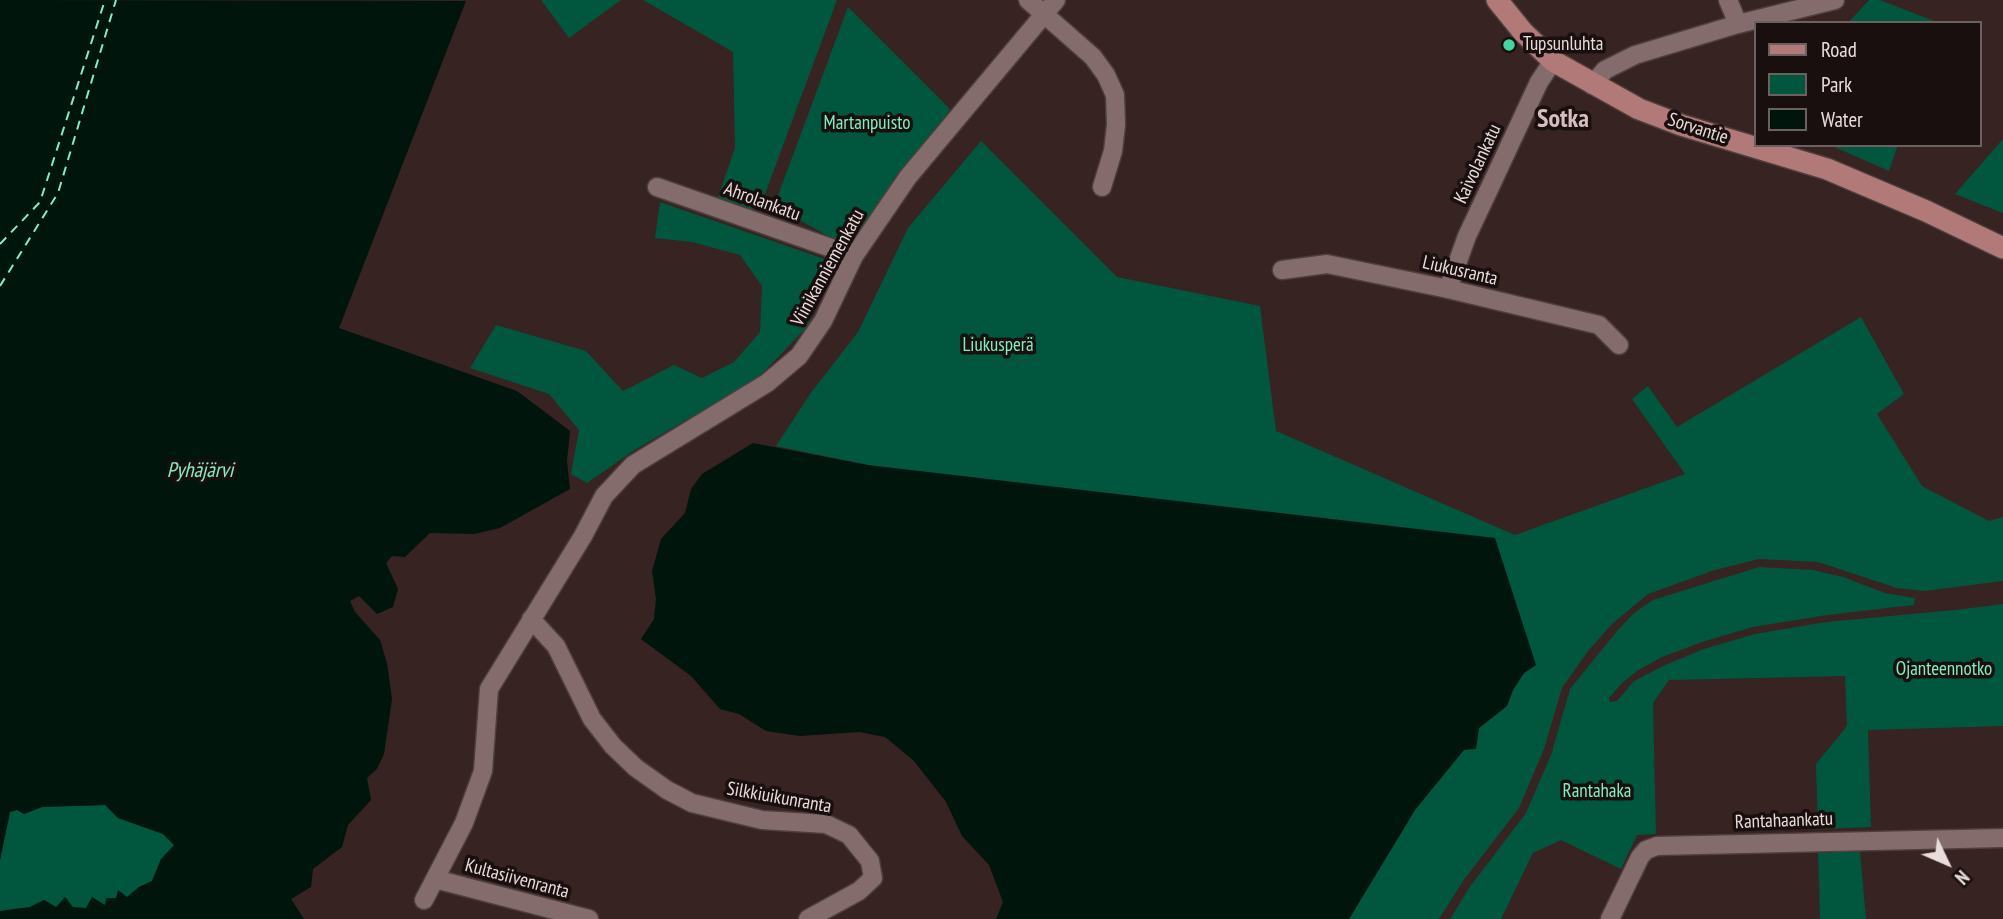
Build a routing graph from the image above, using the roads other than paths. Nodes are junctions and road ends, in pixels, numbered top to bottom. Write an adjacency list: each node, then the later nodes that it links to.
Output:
1 (1028, 0): 5 (street)
2 (1497, 0): 7 (main road, Sorvantie)
3 (1728, 0): 6 (street)
4 (1835, 0): 6 (street)
5 (1050, 6): 12 (street); 14 (street, Viinikanniemenkatu)
6 (1738, 24): 8 (street)
7 (1553, 61): 8 (main road, Sorvantie); 16 (street, Kaivolankatu)
8 (1592, 85): 9 (main road, Sorvantie)
9 (1755, 147)
10 (1756, 147): 13 (main road, Sorvantie)
11 (657, 187): 14 (street, Ahrolankatu)
12 (1102, 187)
13 (2003, 248)
14 (853, 256): 18 (street, Viinikanniemenkatu)
15 (1282, 270): 16 (street, Liukusranta)
16 (1448, 289): 17 (street, Liukusranta)
17 (1619, 345)
18 (531, 619): 20 (street, Viinikanniemenkatu); 23 (street, Silkkiuikunranta)
19 (2003, 838): 24 (street, Rantahaankatu)
20 (435, 879): 21 (street, Viinikanniemenkatu); 22 (street, Kultasiivenranta)
21 (424, 900)
22 (589, 919)
23 (808, 919)
24 (1610, 919)

